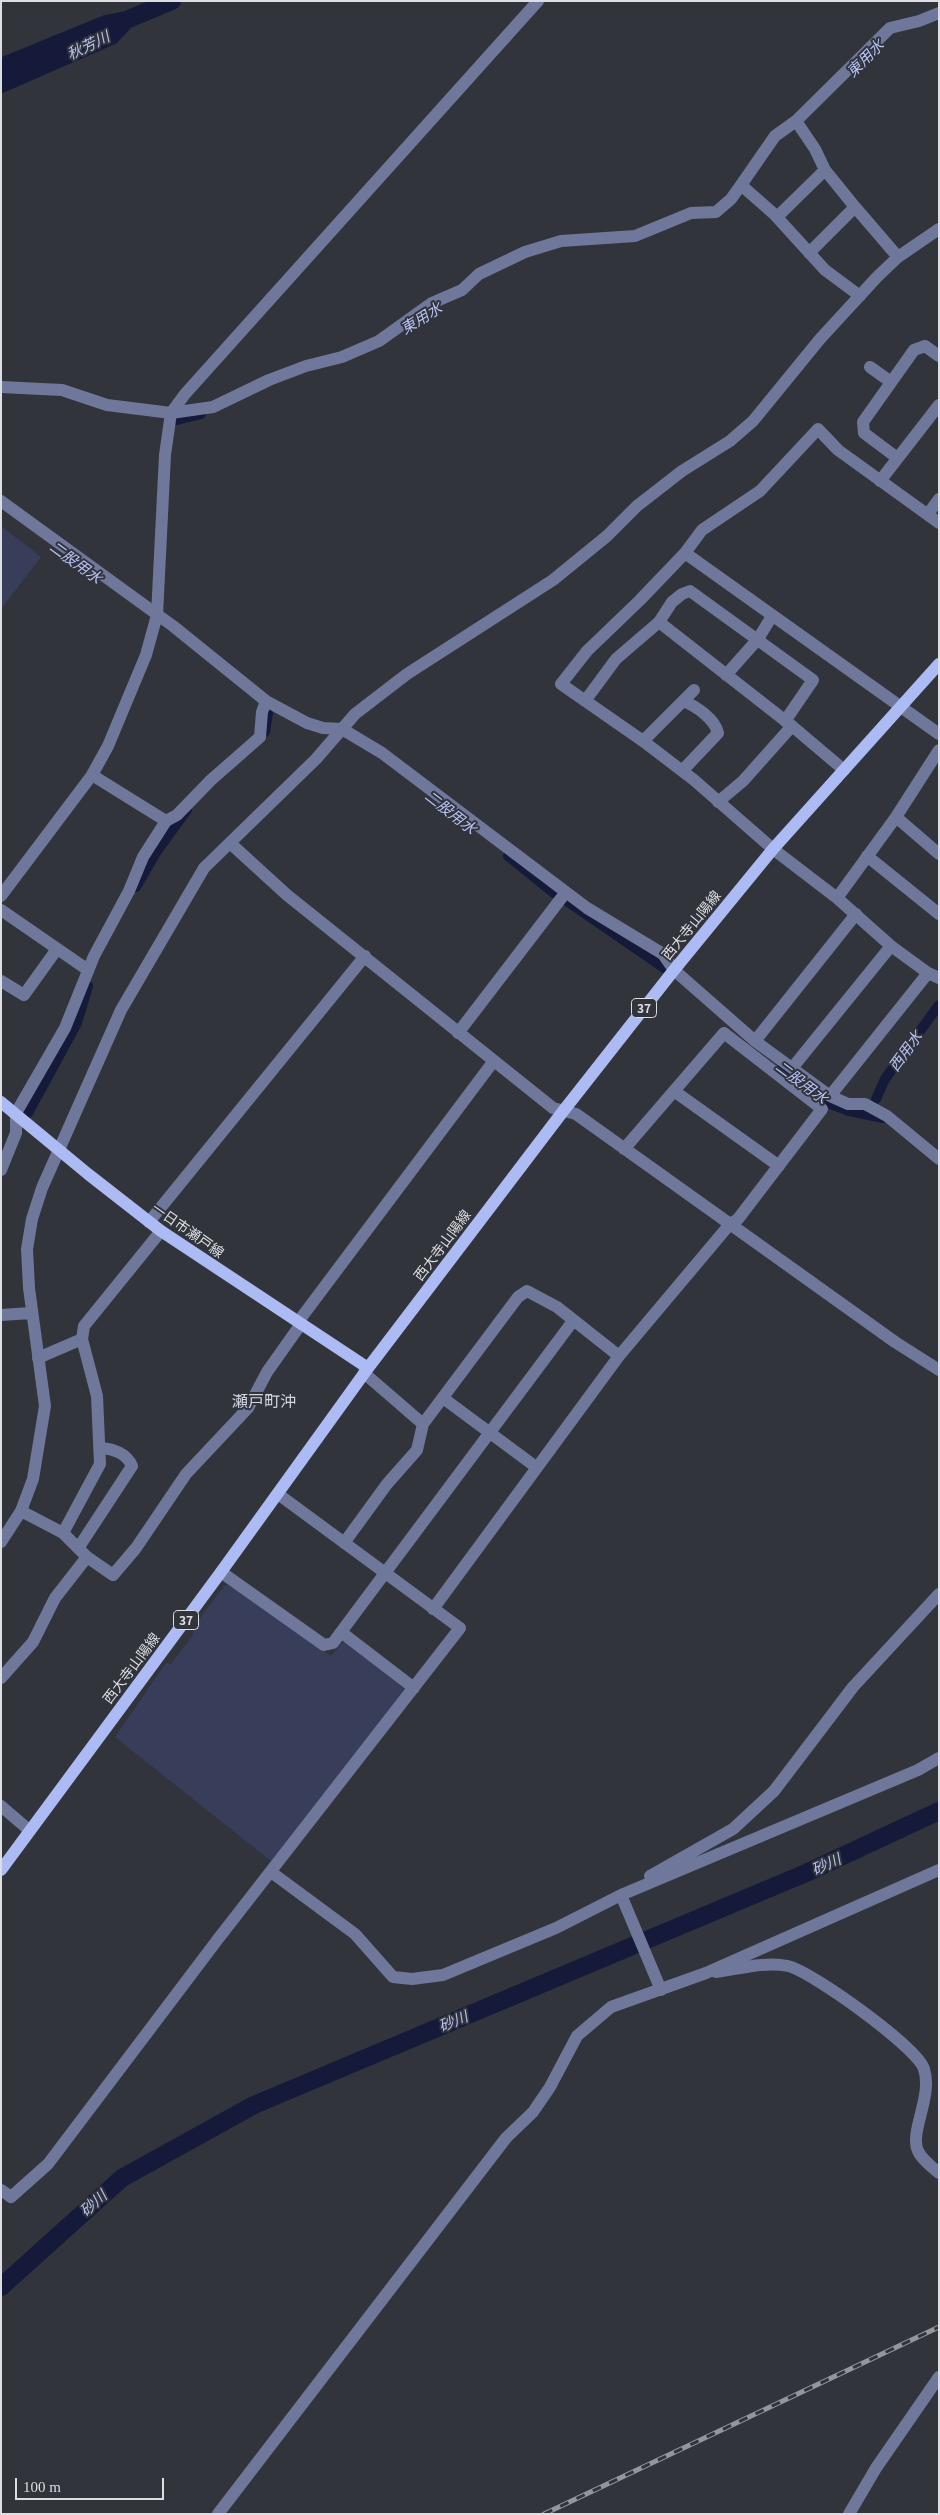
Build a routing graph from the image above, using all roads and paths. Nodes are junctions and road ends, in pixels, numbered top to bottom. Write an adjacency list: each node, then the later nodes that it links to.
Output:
1 (538, 1): 17 (street)
2 (939, 13): 3 (street)
3 (796, 121): 4 (street); 5 (street)
4 (825, 170): 6 (street); 7 (street)
5 (741, 185): 7 (street); 17 (street)
6 (855, 207): 9 (street); 10 (street)
7 (777, 216): 9 (street)
8 (939, 229): 10 (street)
9 (809, 253): 11 (street)
10 (898, 256): 11 (street)
11 (860, 296): 37 (street)
12 (939, 356): 14 (street)
13 (870, 367): 14 (street)
14 (891, 382): 18 (street)
15 (1, 387): 17 (street)
16 (939, 405): 18 (street)
17 (171, 413): 25 (street)
18 (896, 457): 19 (street)
19 (880, 481): 22 (street); 24 (street)
20 (939, 499): 22 (street)
21 (1, 501): 25 (street)
22 (928, 514): 23 (street)
23 (939, 523)
24 (685, 553): 26 (street); 33 (street)
25 (157, 615): 32 (street); 43 (street)
26 (772, 616): 28 (street); 35 (street)
27 (660, 622): 28 (street); 30 (street); 33 (street)
28 (758, 639): 30 (street); 36 (street)
29 (939, 664): 35 (main road, 西大寺山陽線 / 37)
30 (726, 675): 36 (street)
31 (694, 690): 34 (street)
32 (266, 701): 37 (street); 46 (street)
33 (584, 701): 39 (street)
34 (683, 701): 39 (street); 42 (street)
35 (901, 706): 38 (street); 41 (main road, 西大寺山陽線 / 37)
36 (789, 723): 41 (street); 44 (street)
37 (342, 729): 47 (street); 51 (street)
38 (939, 734)
39 (643, 741): 42 (street)
40 (939, 750): 45 (street)
41 (844, 770): 48 (main road, 西大寺山陽線 / 37)
42 (682, 771): 44 (street)
43 (92, 775): 46 (street); 52 (street)
44 (718, 802): 48 (street)
45 (896, 816): 49 (street); 50 (street)
46 (166, 821): 60 (street)
47 (230, 843): 59 (street); 73 (street)
48 (773, 849): 53 (street); 61 (main road, 西大寺山陽線 / 37)
49 (939, 854)
50 (867, 856): 53 (street); 56 (street)
51 (566, 892): 61 (street); 64 (street)
52 (1, 896)
53 (837, 898): 55 (street)
54 (1, 910): 58 (street)
55 (856, 914): 57 (street); 65 (street)
56 (939, 914)
57 (891, 946): 62 (street); 67 (street)
58 (57, 949): 60 (street); 63 (street)
59 (365, 956): 64 (street); 78 (street)
60 (88, 970): 72 (street)
61 (674, 970): 65 (street); 71 (main road, 西大寺山陽線 / 37)
62 (934, 976): 69 (street)
63 (1, 981)
64 (458, 1033): 66 (street)
65 (755, 1041): 67 (street)
66 (494, 1062): 71 (street); 84 (street)
67 (793, 1067): 69 (street)
68 (674, 1091): 74 (street); 76 (street); 76 (street)
69 (830, 1096): 75 (street)
70 (1, 1102): 72 (main road, 一日市瀬戸線)
71 (564, 1110): 74 (street); 88 (main road, 西大寺山陽線 / 37)
72 (16, 1114): 73 (main road, 一日市瀬戸線); 77 (street)
73 (59, 1149): 78 (main road, 一日市瀬戸線); 81 (street)
74 (624, 1149): 79 (street)
75 (939, 1159)
76 (779, 1166): 79 (street)
77 (1, 1170)
78 (149, 1222): 80 (main road, 一日市瀬戸線)
79 (730, 1224): 86 (street); 89 (street)
80 (162, 1231): 84 (main road, 一日市瀬戸線); 85 (street)
81 (31, 1313): 82 (street); 87 (street)
82 (1, 1314)
83 (574, 1321): 86 (street); 90 (street); 92 (street)
84 (299, 1323): 88 (main road, 一日市瀬戸線); 100 (street)
85 (82, 1339): 87 (street); 93 (street)
86 (619, 1356): 94 (street)
87 (38, 1358): 96 (street)
88 (366, 1370): 91 (street); 95 (main road, 西大寺山陽線 / 37)
89 (939, 1370)
90 (443, 1398): 91 (street); 92 (street)
91 (423, 1424): 99 (street)
92 (489, 1432): 94 (street); 102 (street)
93 (101, 1448): 97 (street); 100 (street)
94 (536, 1466): 104 (street)
95 (278, 1494): 99 (street); 101 (main road, 西大寺山陽線 / 37)
96 (21, 1511): 97 (street); 98 (street)
97 (63, 1533): 100 (street)
98 (1, 1542)
99 (344, 1542): 102 (street)
100 (83, 1552): 106 (street)
101 (221, 1572): 105 (street); 110 (main road, 西大寺山陽線 / 37)
102 (386, 1573): 104 (street); 105 (street)
103 (939, 1594): 114 (street)
104 (433, 1609): 107 (street)
105 (341, 1632): 107 (street)
106 (1, 1678)
107 (414, 1688): 113 (street)
108 (939, 1758): 114 (street)
109 (1, 1806): 110 (street)
110 (29, 1830): 111 (main road, 西大寺山陽線 / 37)
111 (1, 1870)
112 (939, 1870): 115 (street)
113 (271, 1872): 114 (street); 118 (street)
114 (621, 1895): 116 (street)
115 (706, 1973): 116 (street); 117 (street)
116 (662, 1990): 120 (street)
117 (939, 2173)
118 (1, 2190)
119 (939, 2377): 121 (street)
120 (218, 2514)
121 (849, 2514)

